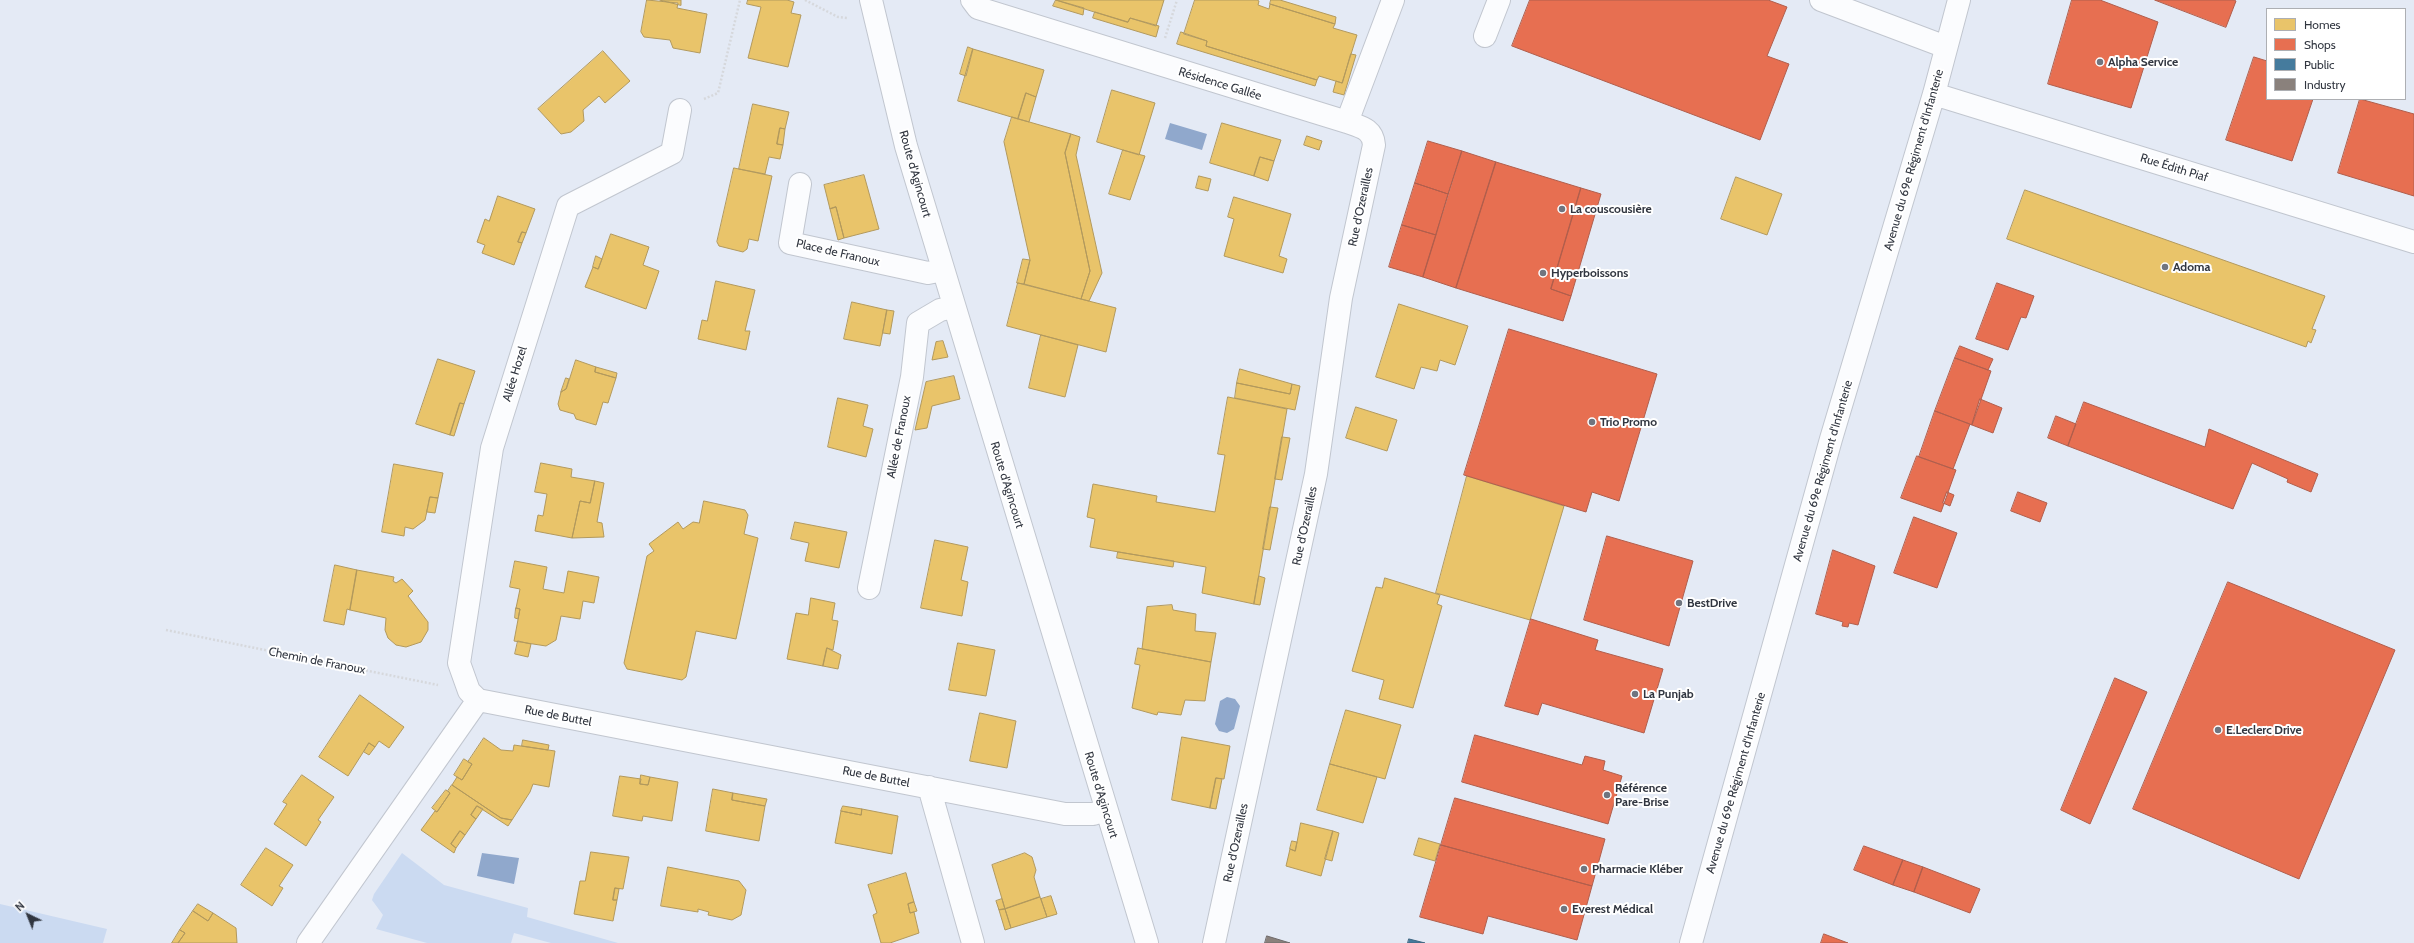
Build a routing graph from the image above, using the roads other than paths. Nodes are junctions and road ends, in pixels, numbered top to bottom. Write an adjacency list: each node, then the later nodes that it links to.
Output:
1 (871, 0): 14 (street, Route d'Agincourt)
2 (972, 0): 11 (street, Résidence Gallée)
3 (1393, 0): 11 (street)
4 (1499, 0): 7 (street)
5 (1821, 0): 8 (street)
6 (1959, 0): 8 (street, Avenue du 69e Régiment d'Infanterie)
7 (1485, 36)
8 (1946, 47): 9 (street, Avenue du 69e Régiment d'Infanterie)
9 (1934, 94): 13 (street, Rue Édith Piaf); 24 (street, Avenue du 69e Régiment d'Infanterie)
10 (680, 110): 17 (street, Allée Hozel)
11 (1347, 122): 23 (street, Rue d'Ozerailles)
12 (800, 184): 14 (street, Place de Franoux)
13 (2414, 242)
14 (942, 270): 15 (street, Route d'Agincourt)
15 (954, 307): 16 (street, Allée de Franoux); 19 (street, Route d'Agincourt)
16 (869, 588)
17 (473, 696): 18 (street, Rue de Buttel); 20 (street)
18 (929, 787): 19 (street, Rue de Buttel); 21 (street)
19 (1106, 810): 22 (street, Route d'Agincourt)
20 (308, 943)
21 (973, 943)
22 (1147, 943)
23 (1214, 943)
24 (1691, 943)

